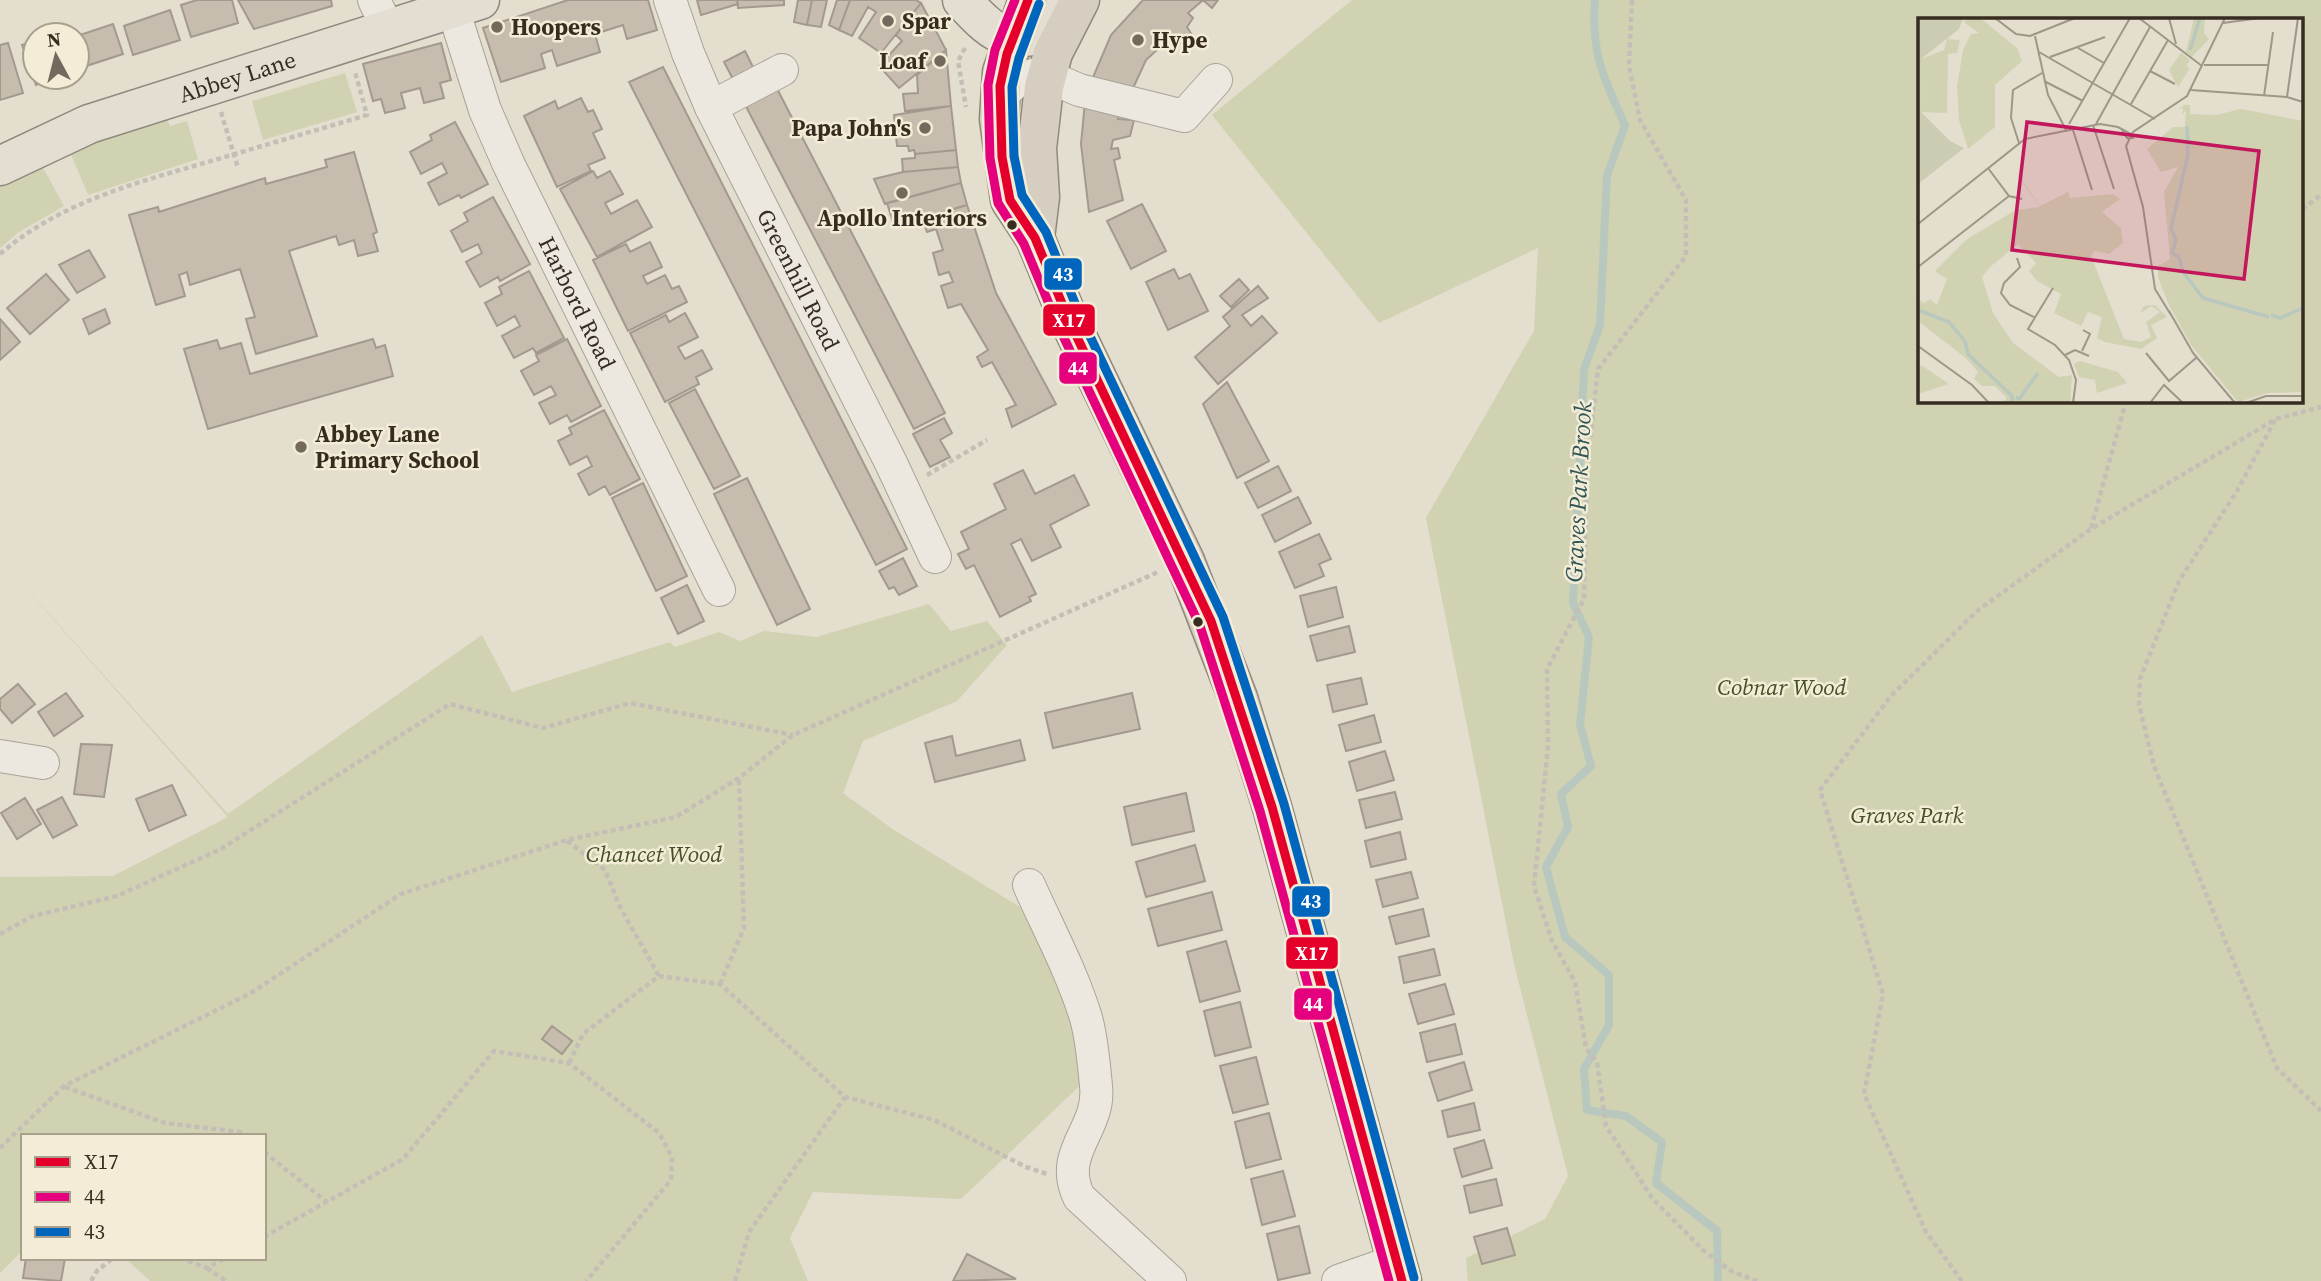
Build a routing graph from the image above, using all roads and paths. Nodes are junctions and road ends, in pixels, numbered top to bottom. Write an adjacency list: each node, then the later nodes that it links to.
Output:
1 (670, 0): 13 (street, Greenhill Road)
2 (962, 0): 8 (main road)
3 (1028, 0): 8 (highway)
4 (1632, 0): 63 (path)
5 (466, 4): 7 (main road, Abbey Lane); 32 (street, Harbord Road)
6 (1063, 9): 8 (main road); 12 (highway)
7 (381, 15): 18 (main road, Abbey Lane)
8 (1012, 38): 14 (highway)
9 (352, 61): 17 (path)
10 (782, 70): 13 (street)
11 (1216, 80): 12 (street)
12 (1063, 83): 14 (street); 16 (highway)
13 (711, 107): 28 (street, Greenhill Road)
14 (999, 108): 16 (street); 22 (highway)
15 (220, 111): 17 (path)
16 (1039, 120): 22 (highway)
17 (233, 154): 19 (path); 23 (path)
18 (0, 166)
19 (238, 168)
20 (2321, 195): 21 (path)
21 (2304, 208)
22 (1035, 239): 31 (highway)
23 (0, 254)
24 (2126, 402): 29 (path)
25 (2321, 407): 26 (path)
26 (2276, 419): 29 (path); 45 (path)
27 (987, 440): 28 (path)
28 (903, 489): 30 (street, Greenhill Road)
29 (2091, 529): 64 (path)
30 (935, 557)
31 (1185, 561): 33 (path); 56 (highway)
32 (719, 590)
33 (793, 735): 36 (path); 39 (path)
34 (0, 756): 35 (street)
35 (43, 763)
36 (739, 778): 37 (path); 41 (path)
37 (567, 840): 40 (path); 43 (path)
38 (1030, 885): 49 (street)
39 (0, 934)
40 (659, 976): 41 (path); 42 (path)
41 (720, 984): 44 (path)
42 (569, 1063): 50 (path); 59 (path)
43 (64, 1086): 46 (path); 47 (path)
44 (845, 1097): 49 (path); 60 (path)
45 (2321, 1111)
46 (242, 1134)
47 (0, 1147)
48 (266, 1154): 50 (path)
49 (1071, 1182): 61 (street)
50 (328, 1203): 51 (path)
51 (266, 1236)
52 (111, 1260): 57 (path)
53 (185, 1260): 55 (path)
54 (221, 1260): 55 (path)
55 (207, 1268): 58 (path)
56 (1399, 1271): 62 (street)
57 (91, 1281)
58 (226, 1281)
59 (586, 1281)
60 (734, 1281)
61 (1170, 1281)
62 (1338, 1281)
63 (1757, 1281)
64 (1962, 1281)

